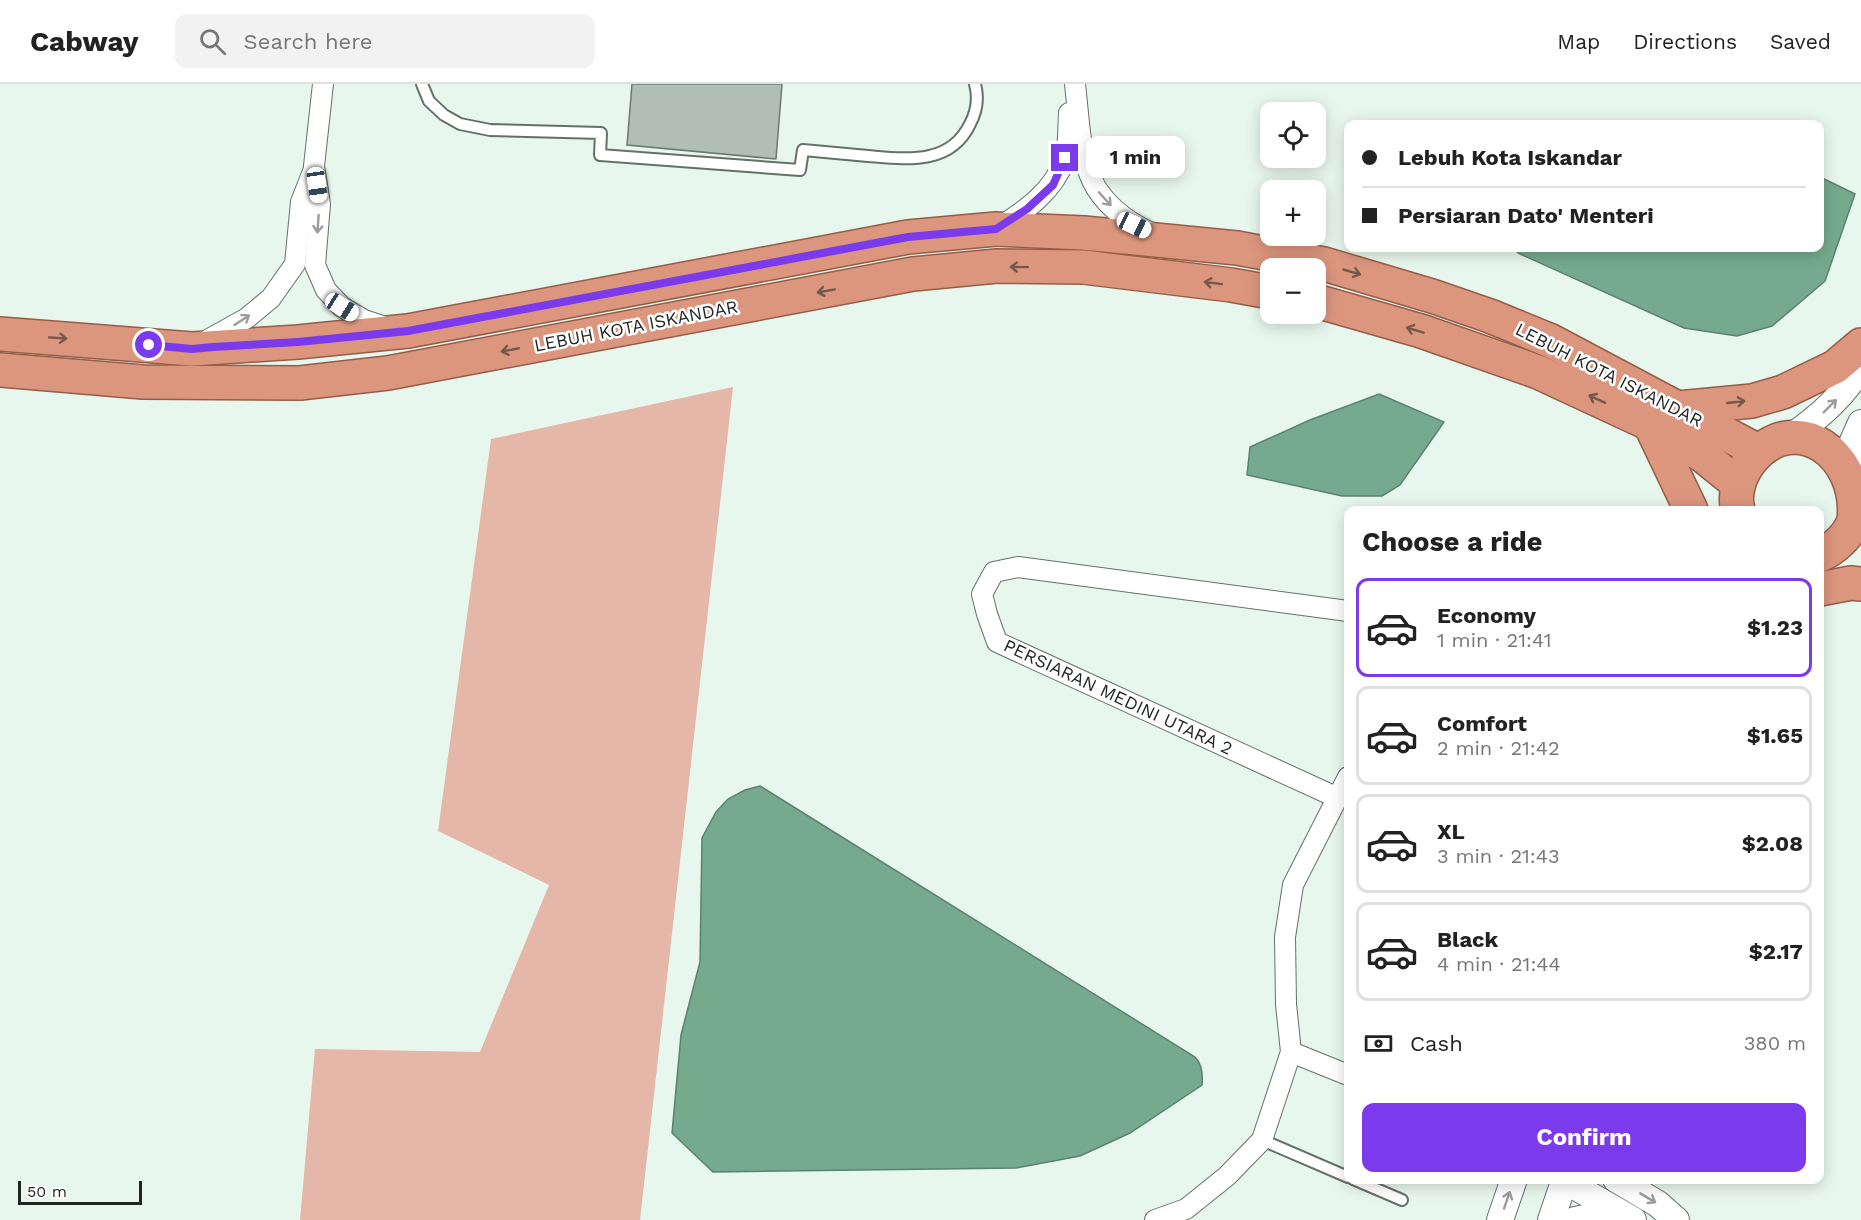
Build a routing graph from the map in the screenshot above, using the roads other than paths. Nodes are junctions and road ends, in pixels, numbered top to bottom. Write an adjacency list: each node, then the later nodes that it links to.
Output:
1 (323, 84): 5 (street)
2 (422, 84): 3 (lane)
3 (975, 84)
4 (1073, 84): 6 (street); 7 (street, one-way to 7)
5 (314, 166): 10 (street, one-way to 10); 13 (street, one-way to 5)
6 (996, 229): 7 (highway, LEBUH KOTA ISKANDAR); 10 (highway, LEBUH KOTA ISKANDAR)
7 (1171, 243): 16 (highway, LEBUH KOTA ISKANDAR, one-way to 16)
8 (1260, 290): 15 (highway, LEBUH KOTA ISKANDAR, one-way to 15)
9 (1326, 304): 18 (highway, LEBUH KOTA ISKANDAR, one-way to 9)
10 (408, 331): 13 (highway, LEBUH KOTA ISKANDAR)
11 (0, 334): 13 (highway, LEBUH KOTA ISKANDAR, one-way to 13)
12 (1861, 345): 16 (highway, one-way to 12)
13 (192, 349)
14 (1861, 366): 19 (street, one-way to 14)
15 (0, 370)
16 (1678, 408): 20 (highway, LEBUH KOTA ISKANDAR)
17 (1861, 423): 21 (street)
18 (1650, 424): 22 (highway, LEBUH KOTA ISKANDAR); 23 (highway)
19 (1791, 437): 20 (highway); 21 (highway)
20 (1758, 452): 22 (highway)
21 (1849, 466): 24 (highway)
22 (1738, 497)
23 (1689, 506)
24 (1859, 508): 25 (highway)
25 (1824, 553)
26 (1824, 556): 27 (highway)
27 (1861, 568)
28 (1861, 584): 29 (highway)
29 (1824, 588)
30 (1344, 610): 32 (street, PERSIARAN MEDINI UTARA 2)
31 (1344, 785): 32 (street)
32 (1338, 798): 33 (street)
33 (1290, 1052): 34 (street); 35 (street)
34 (1344, 1073)
35 (1262, 1140): 36 (lane); 43 (street)
36 (1344, 1175)
37 (1364, 1184): 42 (lane)
38 (1512, 1184): 44 (street, one-way to 38)
39 (1562, 1184): 45 (street)
40 (1572, 1184): 48 (street)
41 (1624, 1184): 49 (street, one-way to 49)
42 (1401, 1200)
43 (1155, 1220)
44 (1500, 1220)
45 (1551, 1220)
46 (1575, 1220): 47 (street)
47 (1614, 1220)
48 (1633, 1220)
49 (1676, 1220)

